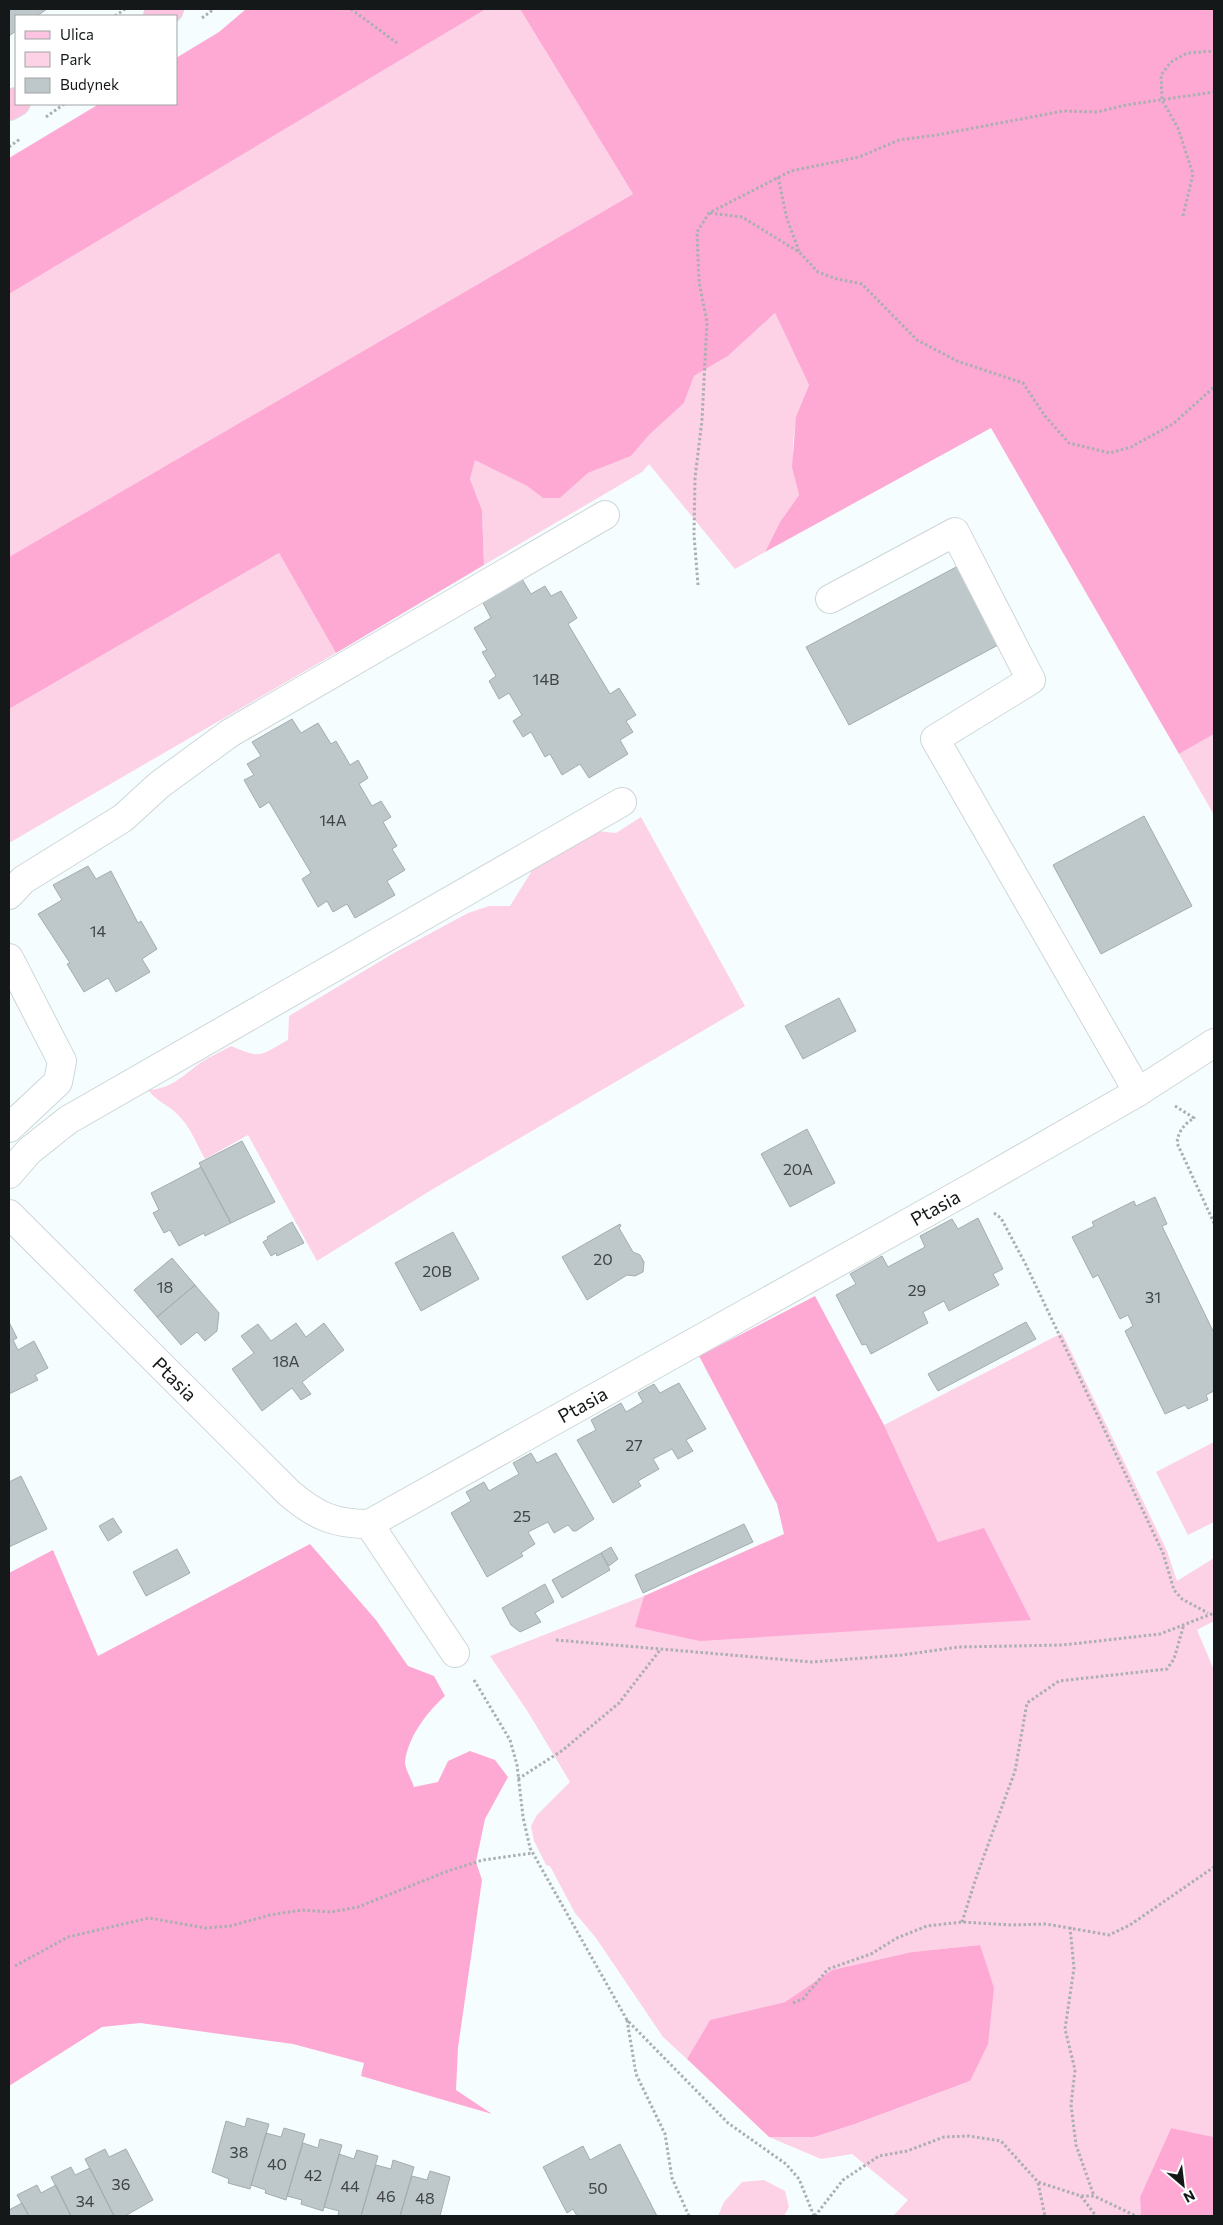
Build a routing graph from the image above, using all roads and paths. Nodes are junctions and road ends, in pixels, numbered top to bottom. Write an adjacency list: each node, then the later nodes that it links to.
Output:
1 (351, 9): 2 (path)
2 (397, 43)
3 (1214, 51): 5 (path)
4 (1214, 92): 5 (path)
5 (1162, 100): 6 (path); 8 (path)
6 (778, 177): 7 (path); 9 (path)
7 (709, 213): 9 (path); 12 (path)
8 (1183, 216)
9 (799, 252): 10 (path)
10 (1214, 388)
11 (605, 515): 15 (street)
12 (698, 585)
13 (830, 599): 18 (street)
14 (622, 802): 21 (street)
15 (9, 895)
16 (9, 958): 20 (street)
17 (1214, 1043): 18 (street, Ptasia)
18 (1138, 1092): 25 (street, Ptasia)
19 (1166, 1106): 24 (path)
20 (9, 1128)
21 (9, 1174)
22 (990, 1209): 27 (path)
23 (9, 1214): 25 (street, Ptasia)
24 (1214, 1223)
25 (369, 1524): 31 (street)
26 (1214, 1613): 27 (path)
27 (1208, 1614): 28 (path)
28 (1184, 1624): 30 (path); 35 (path)
29 (556, 1640): 30 (path)
30 (660, 1649): 32 (path)
31 (455, 1653): 32 (path)
32 (518, 1779): 33 (path)
33 (533, 1853): 37 (path); 39 (path)
34 (1214, 1867): 36 (path)
35 (962, 1922): 36 (path); 38 (path)
36 (1070, 1928): 42 (path)
37 (15, 1966)
38 (793, 2003)
39 (626, 2020): 43 (path); 44 (path)
40 (1038, 2182): 41 (path); 44 (path); 45 (path)
41 (1080, 2196): 42 (path); 46 (path)
42 (1094, 2196): 47 (path)
43 (689, 2216)
44 (814, 2216)
45 (1045, 2216)
46 (1096, 2216)
47 (1136, 2216)

